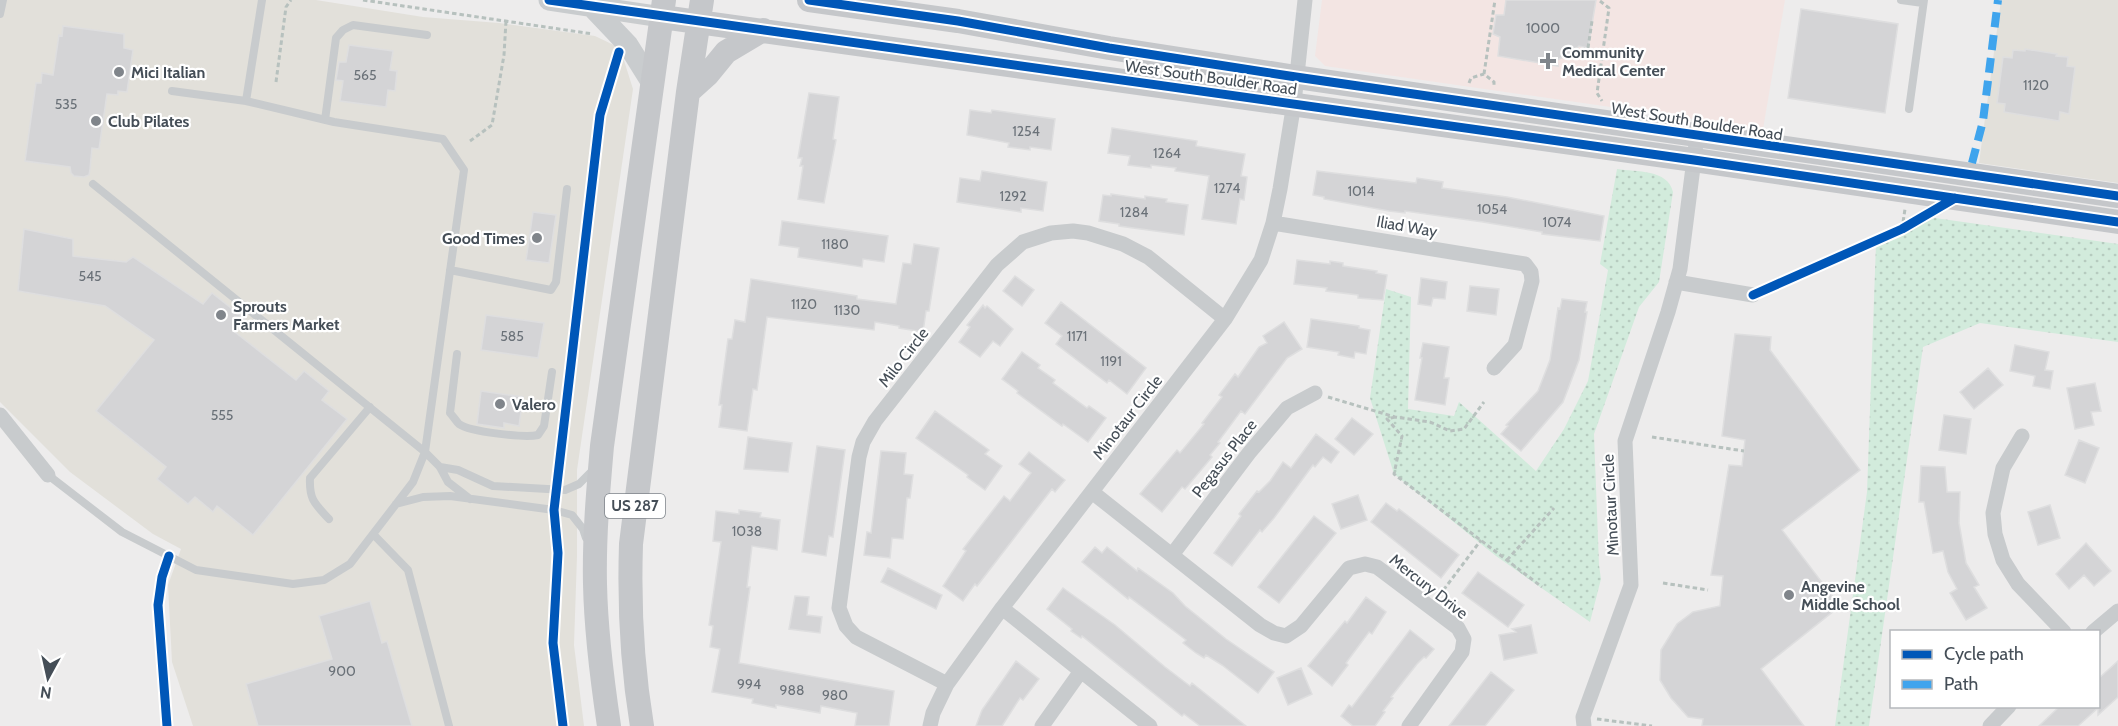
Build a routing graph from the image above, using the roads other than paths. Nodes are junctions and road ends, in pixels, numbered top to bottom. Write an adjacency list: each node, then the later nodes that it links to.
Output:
1 (3, 0): 11 (lane)
2 (262, 0): 18 (lane)
3 (549, 0): 8 (main road, West South Boulder Road)
4 (809, 0): 14 (main road, West South Boulder Road)
5 (1305, 0): 14 (street, Minotaur Circle)
6 (1901, 0): 7 (lane)
7 (1924, 2): 20 (lane)
8 (591, 6): 9 (main road, West South Boulder Road); 15 (main road)
9 (663, 8): 10 (main road, West South Boulder Road); 15 (main road, US 287)
10 (700, 11): 12 (main road, West South Boulder Road); 17 (main road, US 287)
11 (0, 14)
12 (763, 30): 17 (main road); 19 (main road, West South Boulder Road)
13 (427, 35): 21 (lane)
14 (1296, 77): 19 (street, Minotaur Circle); 22 (main road, West South Boulder Road)
15 (653, 85): 41 (main road, US 287)
16 (172, 92): 18 (lane)
17 (688, 92): 61 (main road, US 287)
18 (246, 101): 21 (lane)
19 (1294, 104): 23 (main road, West South Boulder Road); 28 (street, Minotaur Circle)
20 (1909, 109)
21 (325, 120): 29 (lane)
22 (1697, 136): 23 (street, Minotaur Circle); 26 (main road, West South Boulder Road)
23 (1694, 160): 27 (main road, West South Boulder Road); 30 (street, Minotaur Circle)
24 (93, 184): 37 (lane)
25 (567, 189): 29 (lane)
26 (2118, 196)
27 (2118, 222)
28 (1273, 223): 32 (street, Minotaur Circle); 34 (street, Iliad Way)
29 (450, 270): 40 (lane)
30 (1676, 282): 31 (street); 58 (street, Minotaur Circle)
31 (1753, 295)
32 (1225, 319): 44 (street, Minotaur Circle); 56 (street, Milo Circle)
33 (457, 354): 35 (lane)
34 (1494, 368)
35 (552, 372)
36 (1315, 393): 49 (street, Pegasus Place)
37 (370, 407): 40 (lane); 47 (lane)
38 (0, 414): 43 (street)
39 (2022, 436): 53 (street)
40 (425, 452): 42 (lane); 46 (lane)
41 (601, 462): 42 (lane); 50 (main road, US 287)
42 (440, 467): 45 (lane)
43 (48, 475): 48 (lane)
44 (1092, 492): 49 (street, Mercury Drive); 51 (street, Minotaur Circle)
45 (470, 499): 46 (lane); 50 (lane)
46 (396, 504): 48 (lane)
47 (329, 519)
48 (373, 534): 59 (lane)
49 (1172, 555): 65 (street, Mercury Drive)
50 (595, 562): 60 (main road, US 287)
51 (1002, 608): 55 (street); 56 (street, Minotaur Circle)
52 (2118, 611): 54 (street)
53 (2062, 630)
54 (2095, 630)
55 (1081, 671): 63 (street); 64 (street)
56 (947, 684): 62 (street, Minotaur Circle)
57 (2007, 708): 66 (street)
58 (1584, 722)
59 (449, 726)
60 (609, 726)
61 (642, 726)
62 (930, 726)
63 (1042, 726)
64 (1150, 726)
65 (1408, 726)
66 (1990, 726)

